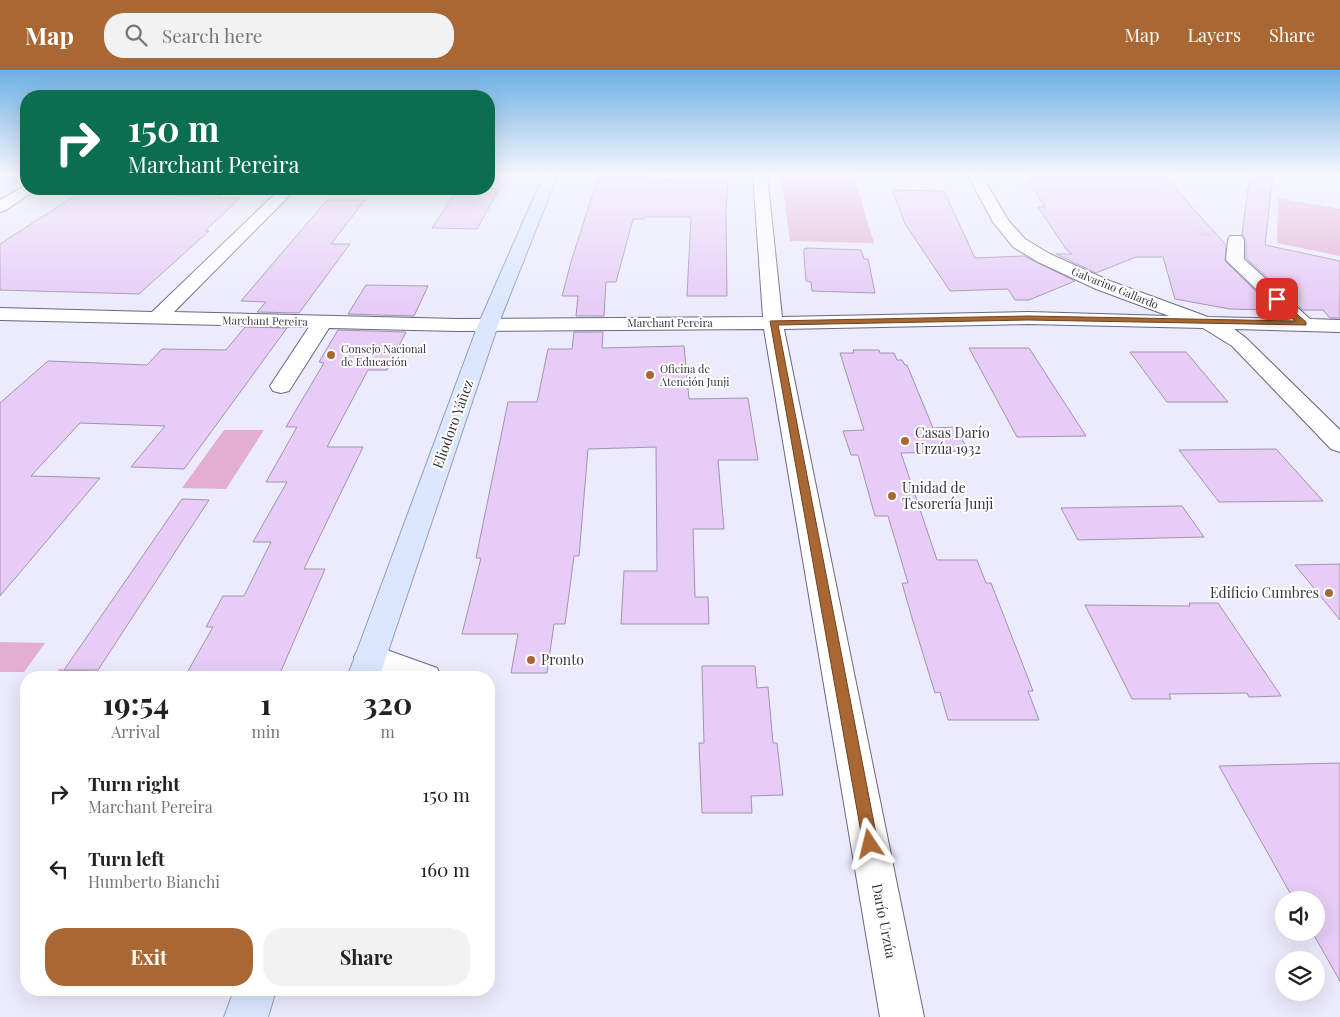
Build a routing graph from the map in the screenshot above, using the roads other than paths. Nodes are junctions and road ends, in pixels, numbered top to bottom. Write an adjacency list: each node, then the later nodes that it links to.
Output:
1 (258, 218): 7 (street)
2 (533, 218): 12 (main road, Eliodoro Yáñez)
3 (764, 218): 10 (street, Darío Urzúa)
4 (999, 218): 9 (street, Galvarino Gallardo)
5 (1236, 240): 11 (street)
6 (0, 314): 7 (street, Marchant Pereira)
7 (157, 318): 8 (street, Marchant Pereira)
8 (323, 322): 12 (street, Marchant Pereira); 14 (street)
9 (1208, 322): 10 (street, Marchant Pereira); 11 (street, Marchant Pereira); 15 (street, Galvarino Gallardo)
10 (773, 323): 12 (street, Marchant Pereira); 20 (street, Darío Urzúa)
11 (1303, 323): 13 (street, Marchant Pereira)
12 (488, 325): 16 (main road, Eliodoro Yáñez)
13 (1340, 326)
14 (280, 386)
15 (1340, 444)
16 (366, 668): 17 (street)
17 (384, 671)
18 (253, 996): 19 (main road)
19 (246, 1017)
20 (902, 1017)

